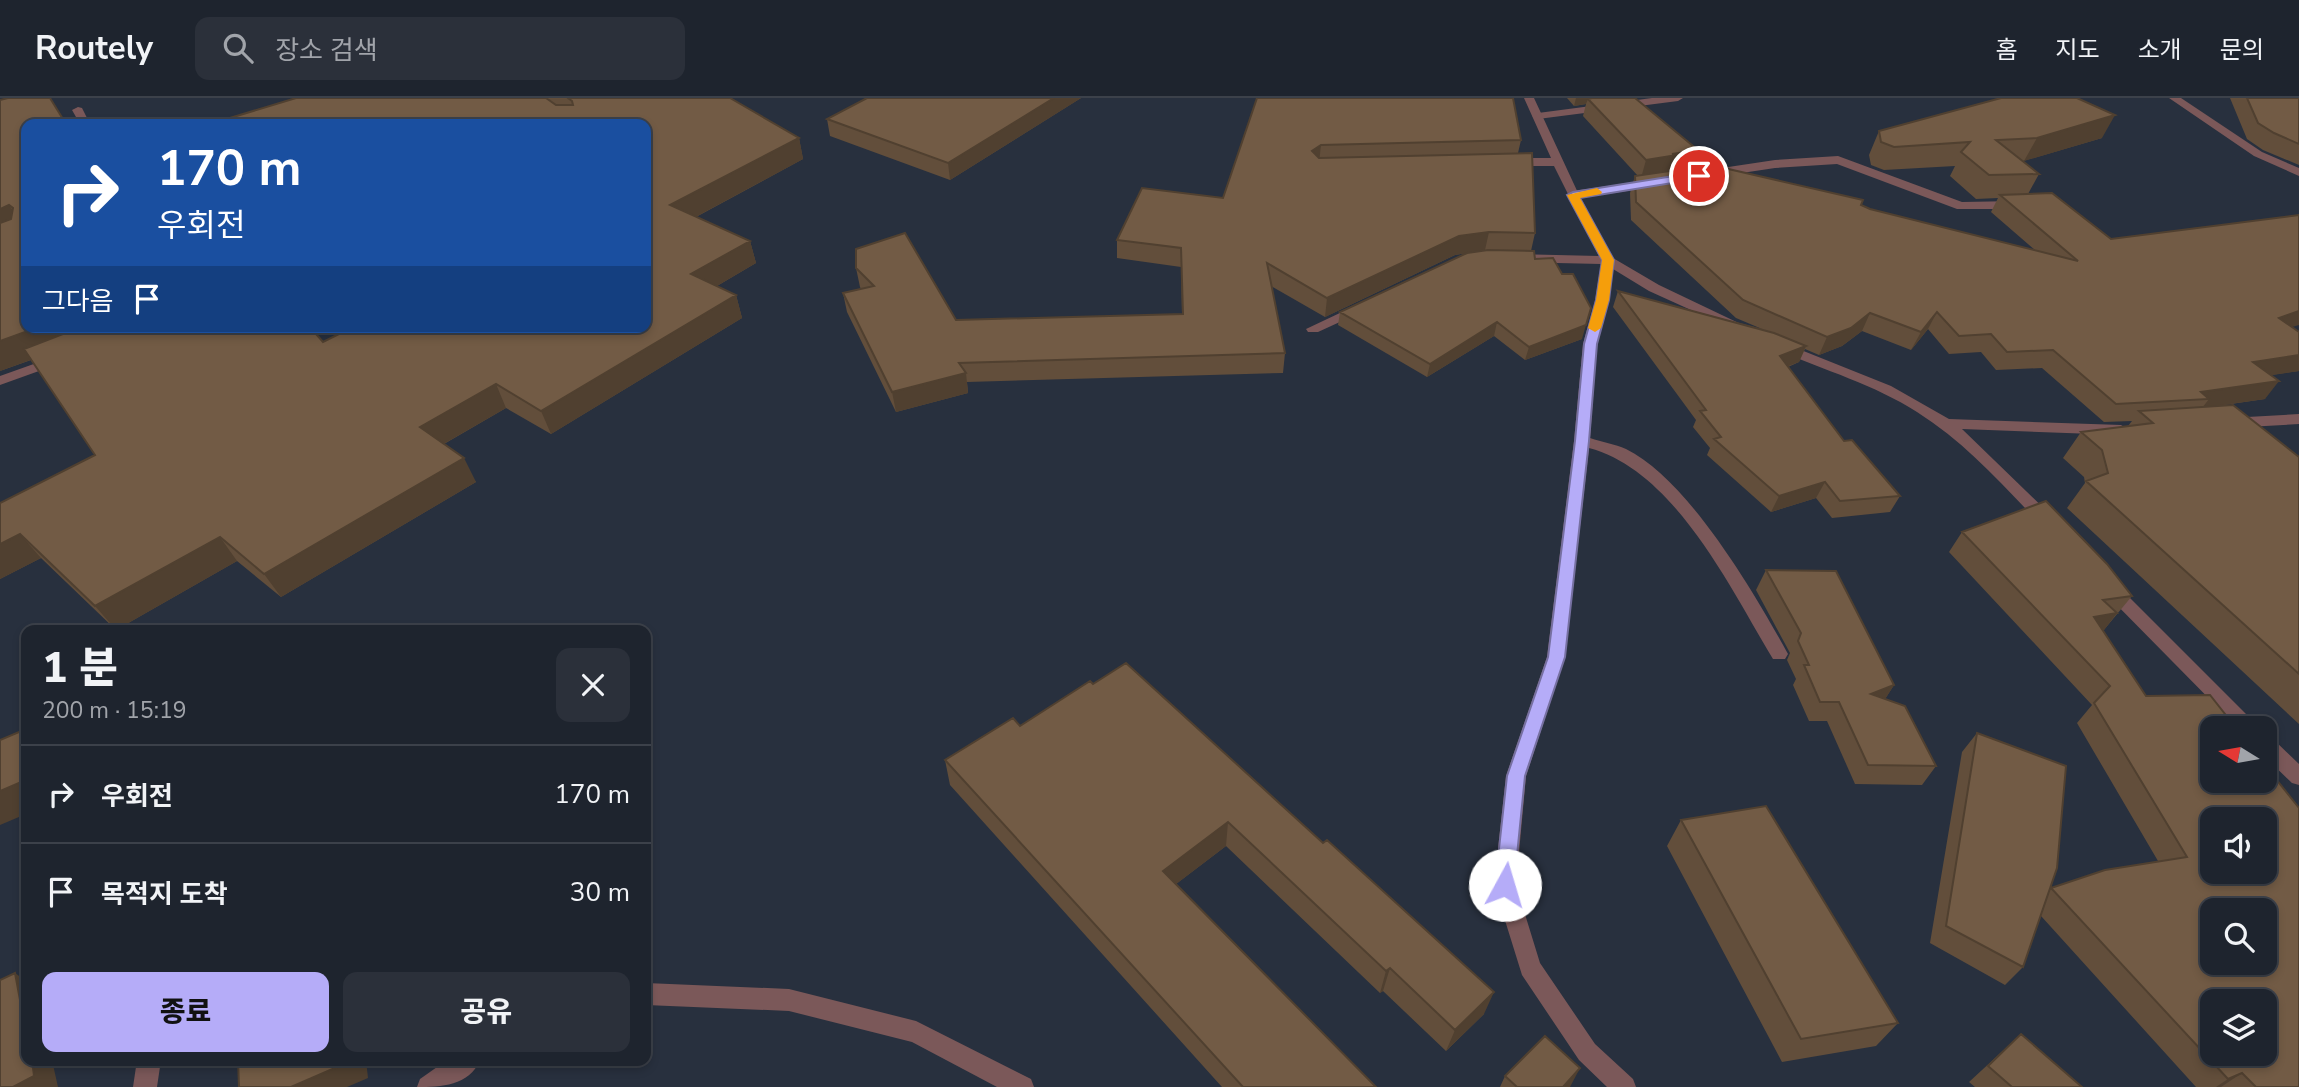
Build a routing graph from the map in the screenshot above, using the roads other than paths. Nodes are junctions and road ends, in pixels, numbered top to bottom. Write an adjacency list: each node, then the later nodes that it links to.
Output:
1 (1529, 98): 5 (street)
2 (1678, 98): 5 (street)
3 (2174, 98): 9 (street)
4 (78, 110): 6 (street)
5 (1538, 116): 7 (street)
6 (82, 119)
7 (1559, 162): 8 (street); 12 (street)
8 (1490, 163)
9 (2299, 172)
10 (1708, 174): 13 (street)
11 (1667, 181): 12 (street)
12 (1573, 195): 15 (street)
13 (2024, 205)
14 (1499, 257): 15 (street)
15 (1608, 260): 21 (street); 24 (street)
16 (1375, 300): 17 (street)
17 (1313, 329)
18 (79, 352): 19 (street)
19 (0, 381)
20 (2299, 419): 22 (street)
21 (1946, 424): 23 (street); 25 (street)
22 (2212, 424)
23 (2135, 429)
24 (1582, 441): 27 (street); 37 (street)
25 (2060, 535)
26 (2096, 574): 28 (street)
27 (1779, 654)
28 (2238, 716)
29 (2277, 756): 30 (street)
30 (2299, 777)
31 (651, 993): 36 (street)
32 (148, 1066): 34 (street)
33 (459, 1066): 35 (street)
34 (145, 1087)
35 (429, 1087)
36 (1022, 1087)
37 (1624, 1087)

